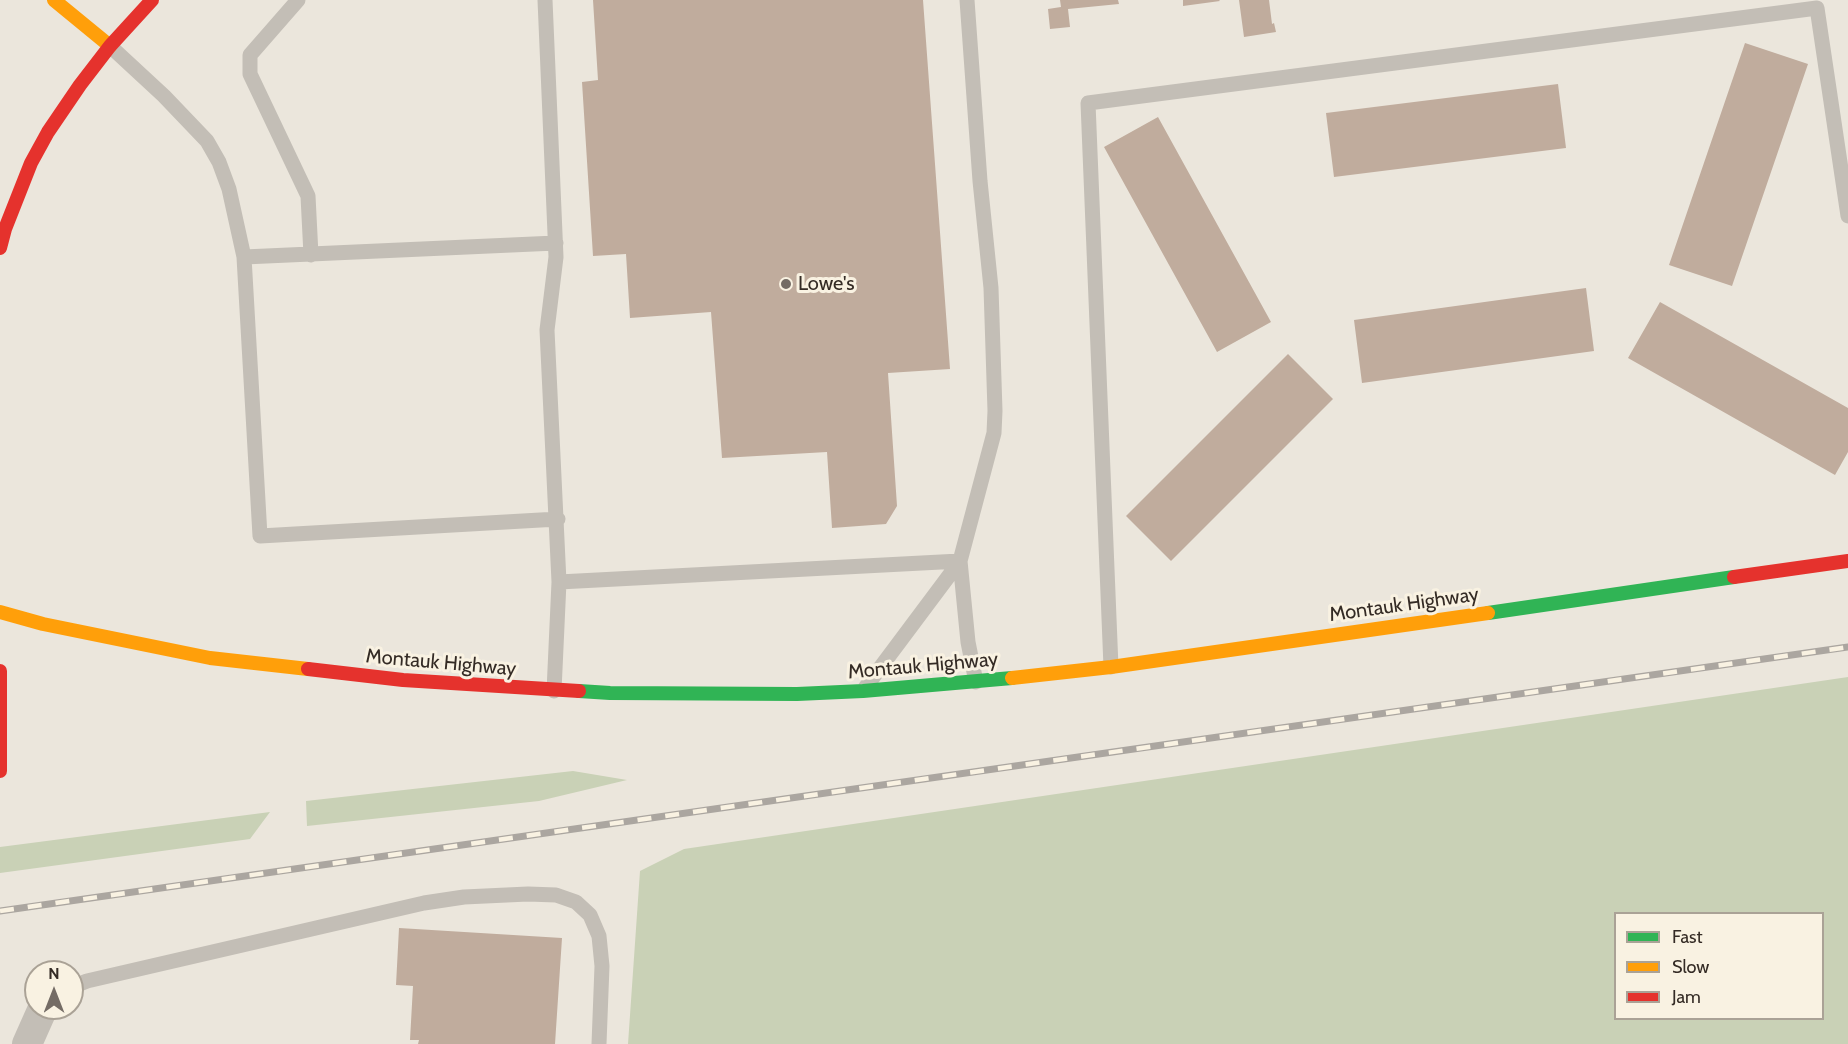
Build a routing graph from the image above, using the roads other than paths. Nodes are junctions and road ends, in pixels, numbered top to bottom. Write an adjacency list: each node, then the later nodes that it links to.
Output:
1 (54, 0): 6 (main road)
2 (153, 0): 6 (main road)
3 (298, 0): 10 (lane)
4 (546, 0): 8 (lane)
5 (967, 0): 13 (lane)
6 (110, 46): 9 (main road); 11 (lane)
7 (1848, 216): 17 (lane)
8 (556, 243): 10 (lane); 12 (lane)
9 (0, 248)
10 (311, 255): 11 (lane)
11 (244, 257): 12 (lane)
12 (558, 519): 15 (lane)
13 (960, 561): 15 (lane); 19 (lane); 21 (lane)
14 (1848, 561): 17 (main road, Montauk Highway)
15 (559, 582): 20 (lane)
16 (0, 612): 20 (main road, Montauk Highway)
17 (1111, 667): 19 (main road, Montauk Highway)
18 (0, 671): 22 (main road)
19 (976, 682): 21 (main road, Montauk Highway)
20 (554, 691): 21 (main road, Montauk Highway)
21 (863, 691)
22 (0, 771)
23 (84, 982): 26 (lane)
24 (38, 1020): 25 (street)
25 (27, 1044)
26 (599, 1044)

